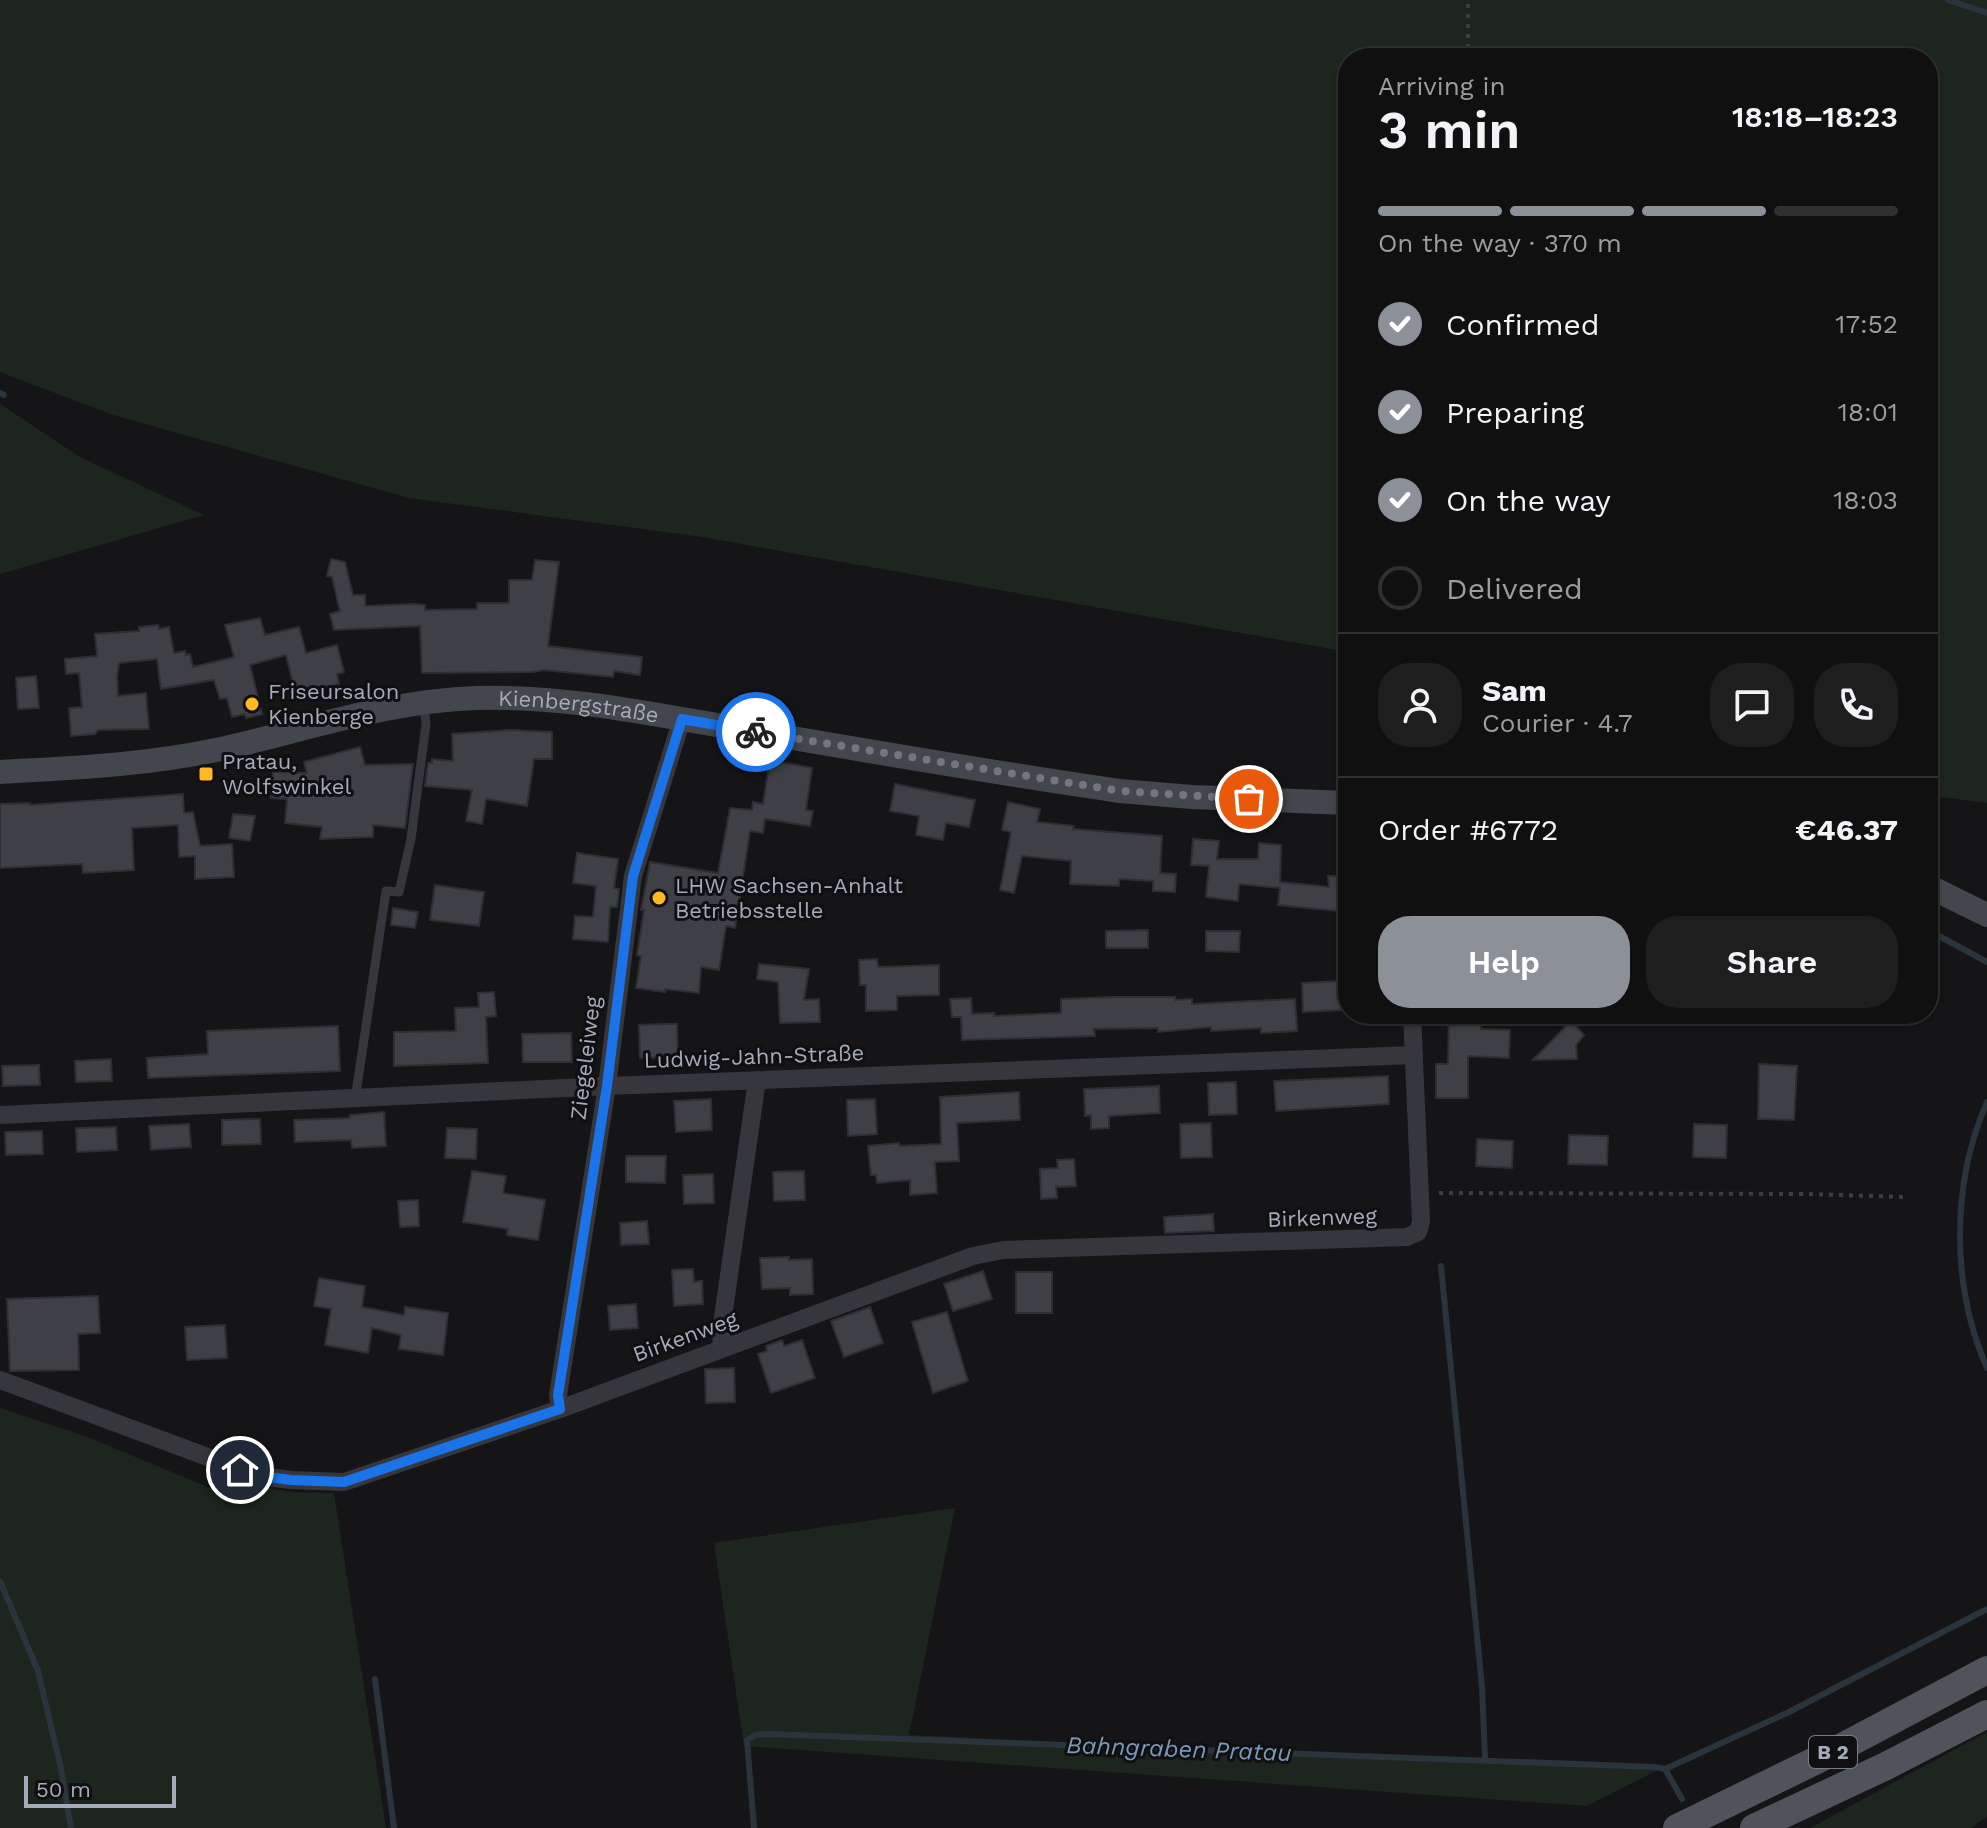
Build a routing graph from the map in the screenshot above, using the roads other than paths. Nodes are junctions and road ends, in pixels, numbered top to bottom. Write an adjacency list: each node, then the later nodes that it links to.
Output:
1 (423, 702): 2 (main road, Kienbergstraße); 3 (main road, Kienbergstraße); 11 (lane)
2 (682, 719): 4 (main road, Kienbergstraße); 10 (street, Ziegeleiweg)
3 (0, 772)
4 (1338, 803)
5 (1938, 891): 6 (main road)
6 (1987, 915)
7 (1412, 1024): 8 (street)
8 (1414, 1055): 9 (street, Ludwig-Jahn-Straße); 13 (street, Birkenweg)
9 (757, 1080): 10 (street, Ludwig-Jahn-Straße); 13 (street)
10 (607, 1086): 11 (street, Ludwig-Jahn-Straße); 15 (street, Ziegeleiweg)
11 (355, 1100): 12 (street, Ludwig-Jahn-Straße)
12 (0, 1115)
13 (722, 1347): 15 (street, Birkenweg)
14 (0, 1380): 15 (street, Birkenweg)
15 (560, 1409)
16 (1987, 1670): 18 (main road, B 2)
17 (1987, 1714): 19 (main road, B 2)
18 (1677, 1828)
19 (1754, 1828)

